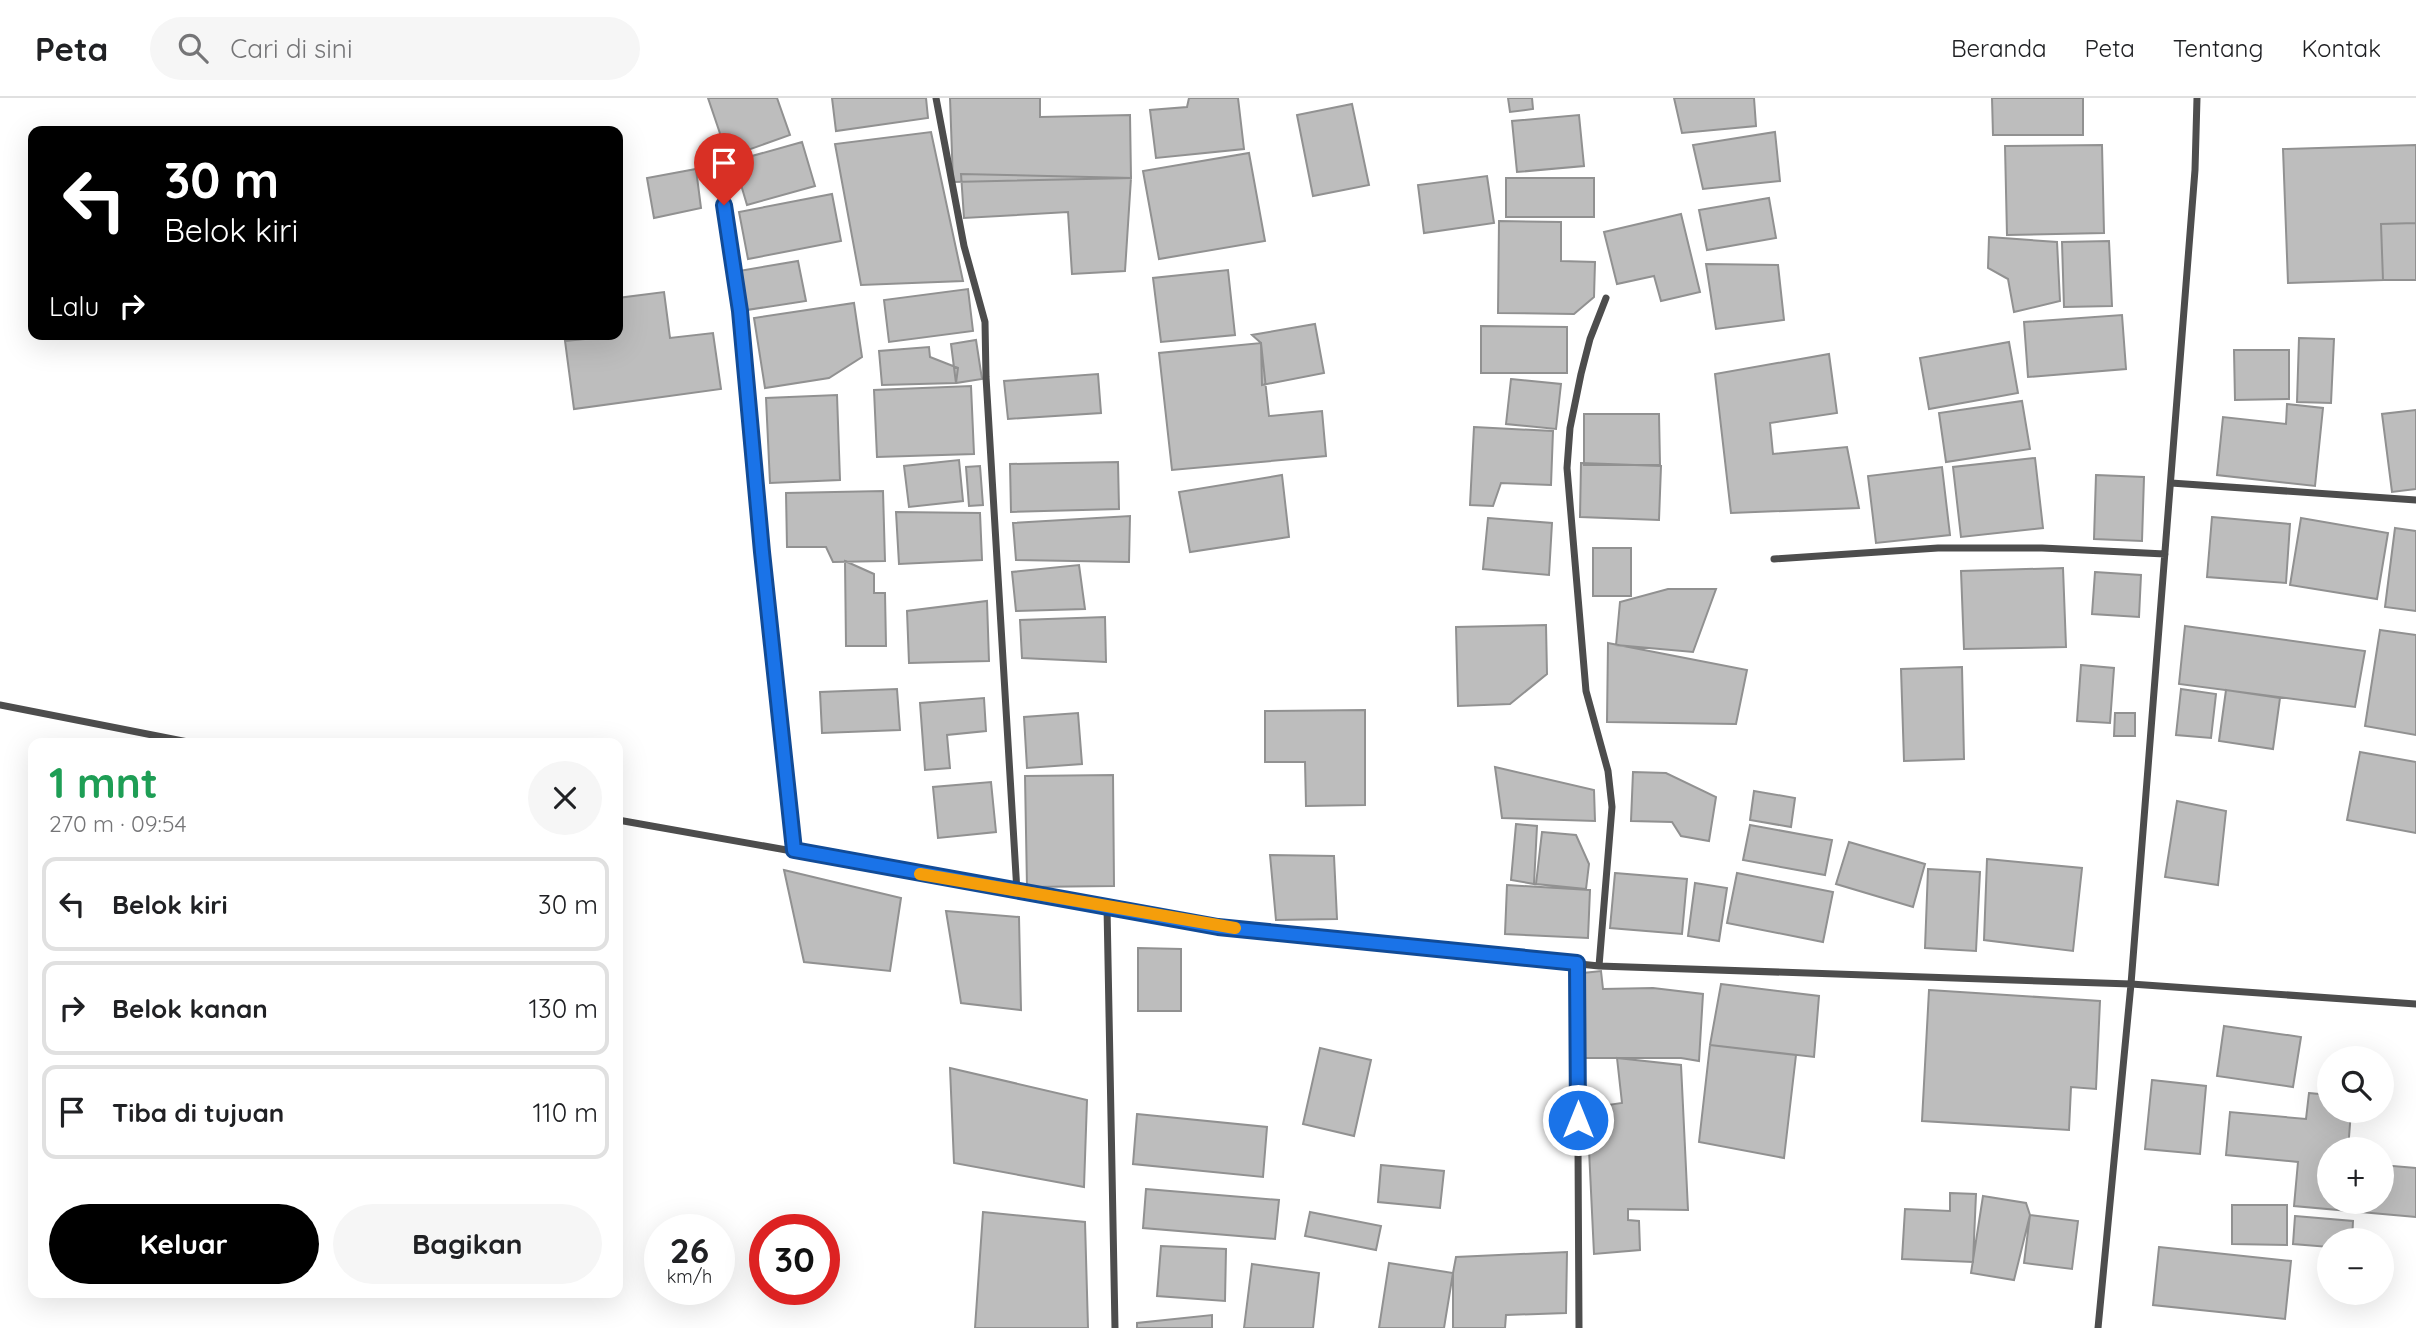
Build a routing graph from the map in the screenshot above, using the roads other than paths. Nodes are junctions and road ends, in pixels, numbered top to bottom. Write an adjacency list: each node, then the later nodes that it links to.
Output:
1 (936, 98): 13 (street)
2 (2197, 98): 5 (street)
3 (716, 152): 12 (street)
4 (1605, 298): 16 (street)
5 (2171, 483): 6 (street); 7 (street)
6 (2416, 500)
7 (2165, 554): 8 (street); 17 (street)
8 (1774, 559)
9 (0, 705): 10 (street)
10 (168, 738)
11 (623, 821): 12 (street)
12 (794, 850): 13 (street)
13 (1017, 891): 14 (street)
14 (1107, 907): 15 (street); 19 (street)
15 (1577, 963): 16 (street); 20 (street)
16 (1599, 966): 17 (street)
17 (2131, 984): 18 (street); 21 (street)
18 (2416, 1004)
19 (1115, 1328)
20 (1579, 1328)
21 (2098, 1328)

